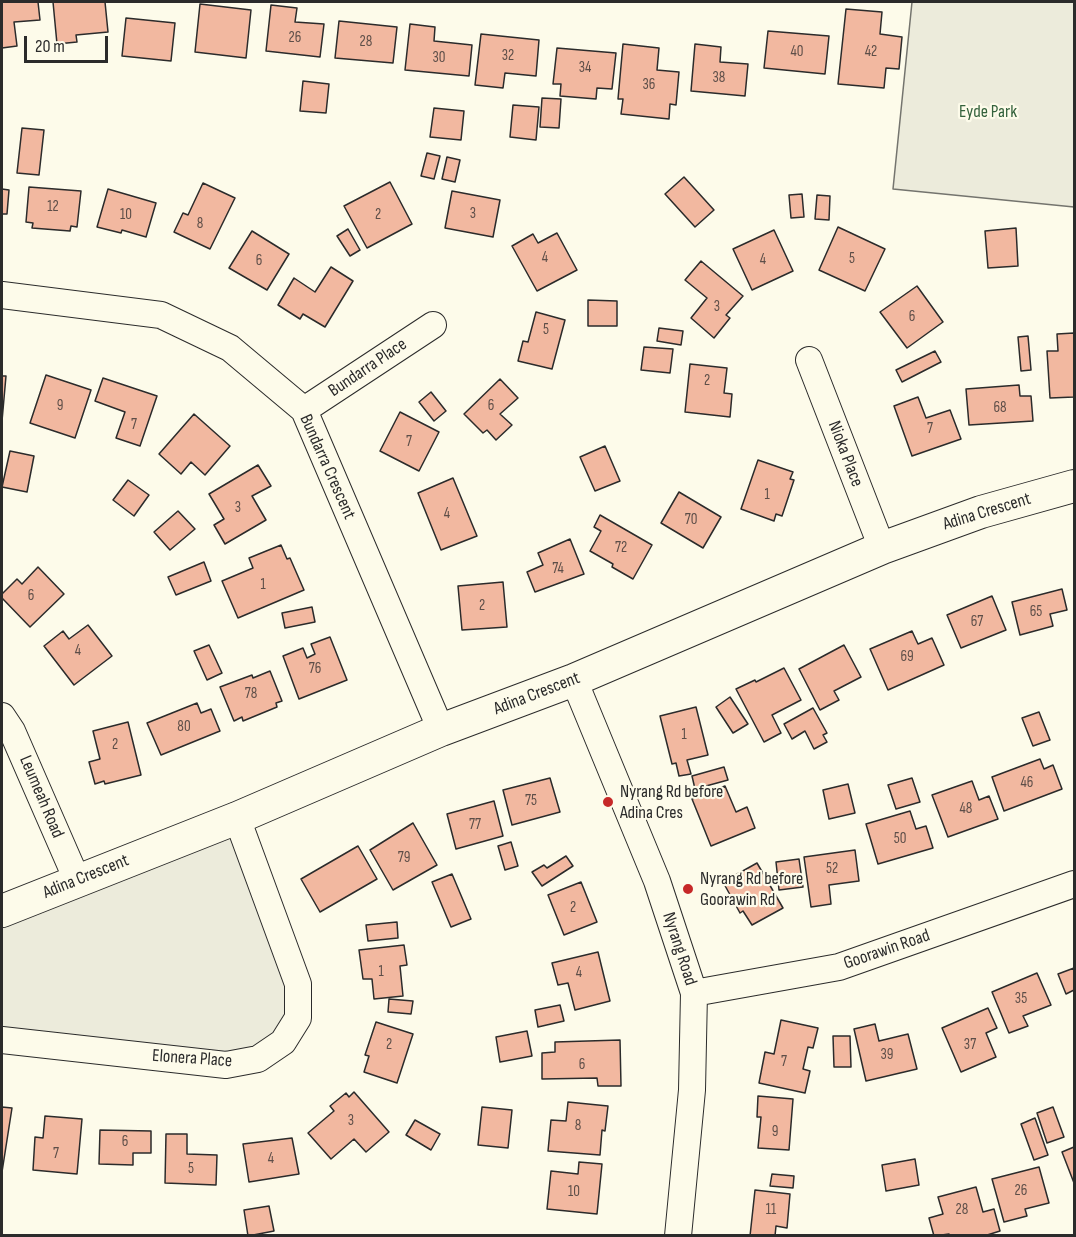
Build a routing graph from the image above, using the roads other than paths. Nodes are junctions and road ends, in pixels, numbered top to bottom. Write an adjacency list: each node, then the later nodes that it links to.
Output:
1 (2, 295): 4 (street, Bundarra Crescent)
2 (433, 325): 4 (street, Bundarra Place)
3 (808, 360): 6 (street, Nioka Place)
4 (304, 410): 9 (street, Bundarra Crescent)
5 (1074, 486): 6 (street, Adina Crescent)
6 (882, 548): 7 (street, Adina Crescent)
7 (574, 680): 9 (street, Adina Crescent); 14 (street, Nyrang Road)
8 (2, 716): 11 (street, Leumeah Road)
9 (441, 730): 10 (street, Adina Crescent)
10 (237, 818): 11 (street, Adina Crescent); 15 (street, Elonera Place)
11 (77, 880): 13 (street, Adina Crescent)
12 (1074, 884): 14 (street, Goorawin Road)
13 (2, 911)
14 (694, 993): 16 (street, Nyrang Road)
15 (2, 1040)
16 (678, 1236)

